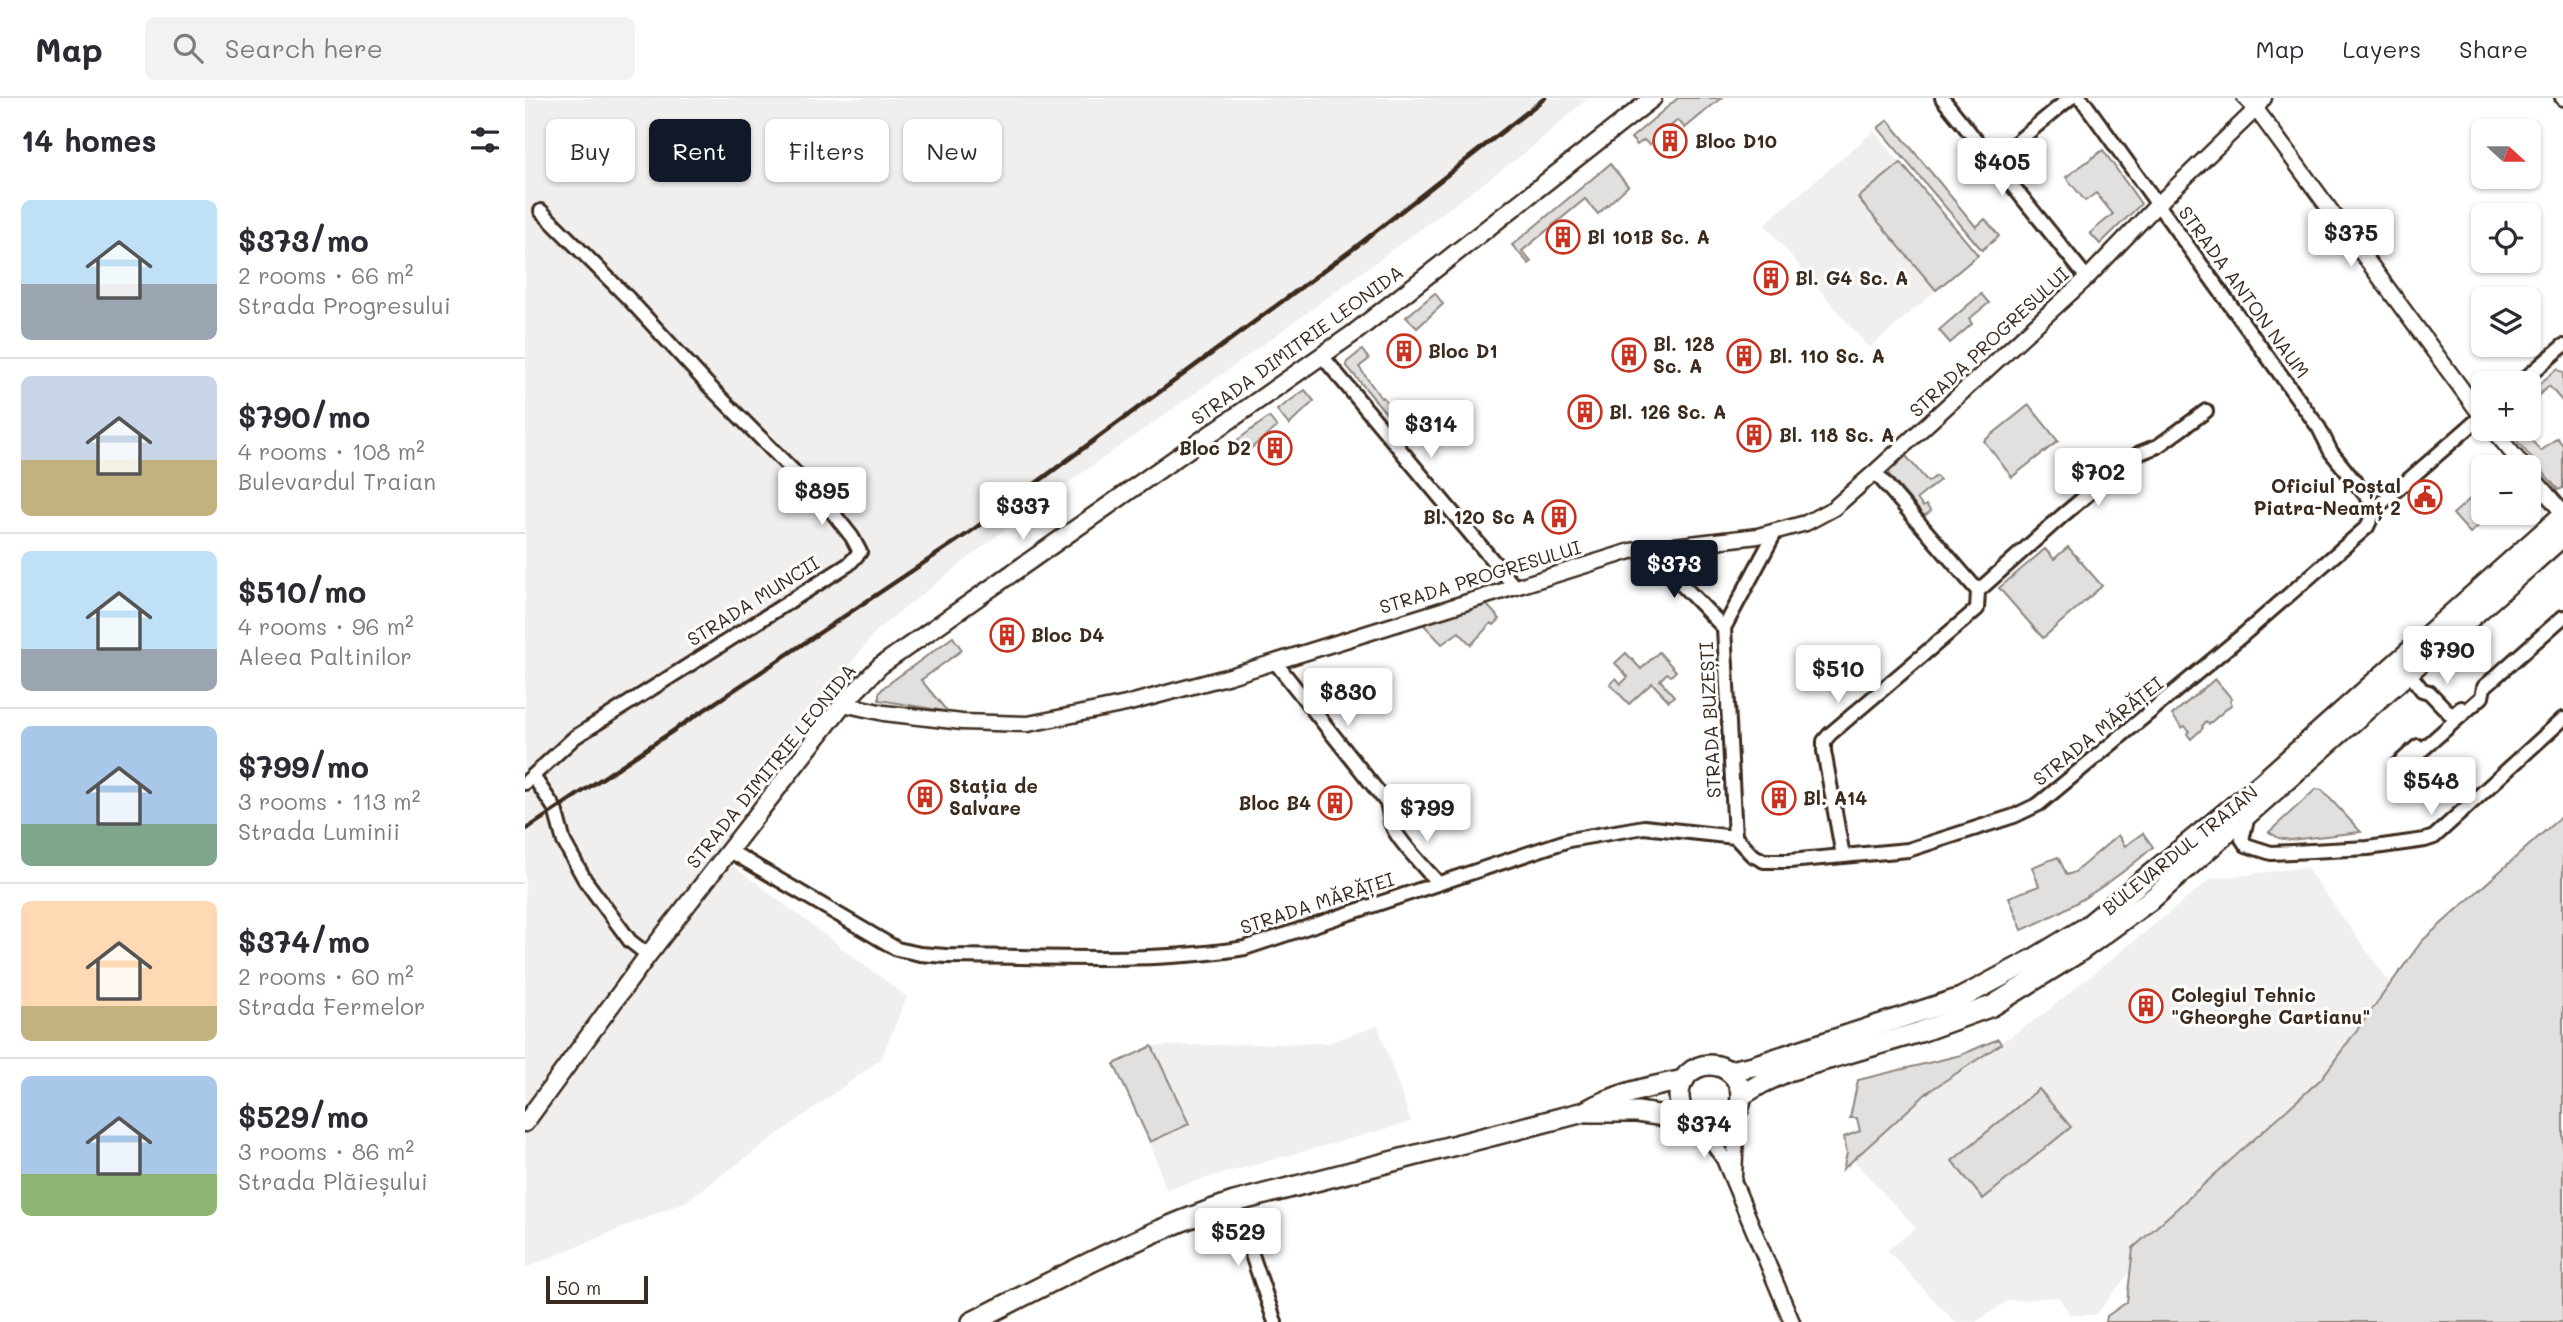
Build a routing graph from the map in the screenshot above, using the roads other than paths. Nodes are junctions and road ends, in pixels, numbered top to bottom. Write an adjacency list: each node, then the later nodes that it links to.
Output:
1 (1653, 98): 12 (main road, STRADA DIMITRIE LEONIDA)
2 (1942, 98): 7 (street)
3 (2070, 98): 7 (street)
4 (2081, 98): 8 (street, STRADA ANTON NAUM)
5 (2245, 98): 6 (street)
6 (2260, 104): 8 (street, STRADA PROGRESULUI); 14 (street)
7 (1994, 161): 10 (street)
8 (2157, 206): 10 (street, STRADA PROGRESULUI); 21 (street, STRADA ANTON NAUM)
9 (541, 211): 37 (street, STRADA MUNCII)
10 (2087, 278): 19 (street, STRADA PROGRESULUI)
11 (2563, 346): 13 (street)
12 (1322, 356): 26 (street); 33 (main road, STRADA DIMITRIE LEONIDA)
13 (2534, 371)
14 (2471, 399)
15 (2206, 411): 27 (street)
16 (2471, 426): 21 (street, STRADA MĂRĂȚEI)
17 (2502, 441): 18 (street)
18 (2514, 455)
19 (1875, 472): 23 (street, STRADA PROGRESULUI); 27 (street)
20 (2541, 487): 22 (street)
21 (2377, 508): 42 (street, STRADA MĂRĂȚEI)
22 (2563, 514): 45 (main road, BULEVARDUL TRAIAN)
23 (1776, 531): 25 (street, STRADA PROGRESULUI); 29 (street, STRADA BUZEȘTI)
24 (2563, 537): 31 (main road, BULEVARDUL TRAIAN)
25 (1647, 549): 26 (street, STRADA PROGRESULUI); 29 (street)
26 (1514, 586): 30 (street, STRADA PROGRESULUI)
27 (1978, 591): 42 (street)
28 (2563, 617): 32 (street)
29 (1724, 628): 40 (street, STRADA BUZEȘTI)
30 (1275, 662): 33 (street, STRADA PROGRESULUI); 43 (street)
31 (2409, 673): 34 (street); 39 (main road, BULEVARDUL TRAIAN)
32 (2484, 687): 34 (street); 38 (street)
33 (843, 705): 41 (main road, STRADA DIMITRIE LEONIDA)
34 (2452, 716): 36 (street)
35 (2563, 719): 39 (street)
36 (2397, 765)
37 (529, 779): 44 (street)
38 (2430, 791)
39 (2248, 816): 47 (main road, BULEVARDUL TRAIAN)
40 (1735, 837): 42 (street, STRADA MĂRĂȚEI); 43 (street, STRADA MĂRĂȚEI)
41 (730, 851): 43 (street, STRADA MĂRĂȚEI); 44 (main road, STRADA DIMITRIE LEONIDA)
42 (1843, 856)
43 (1438, 883)
44 (648, 955): 50 (main road, STRADA DIMITRIE LEONIDA)
45 (1729, 1071): 46 (main road); 47 (main road)
46 (1683, 1080): 48 (main road); 49 (main road)
47 (1739, 1104): 49 (main road); 51 (street)
48 (1584, 1112): 49 (main road); 52 (main road)
49 (1695, 1122): 51 (street)
50 (525, 1123)
51 (1734, 1181): 55 (street)
52 (1234, 1202): 53 (main road); 54 (street)
53 (972, 1322)
54 (1275, 1322)
55 (1792, 1322)

